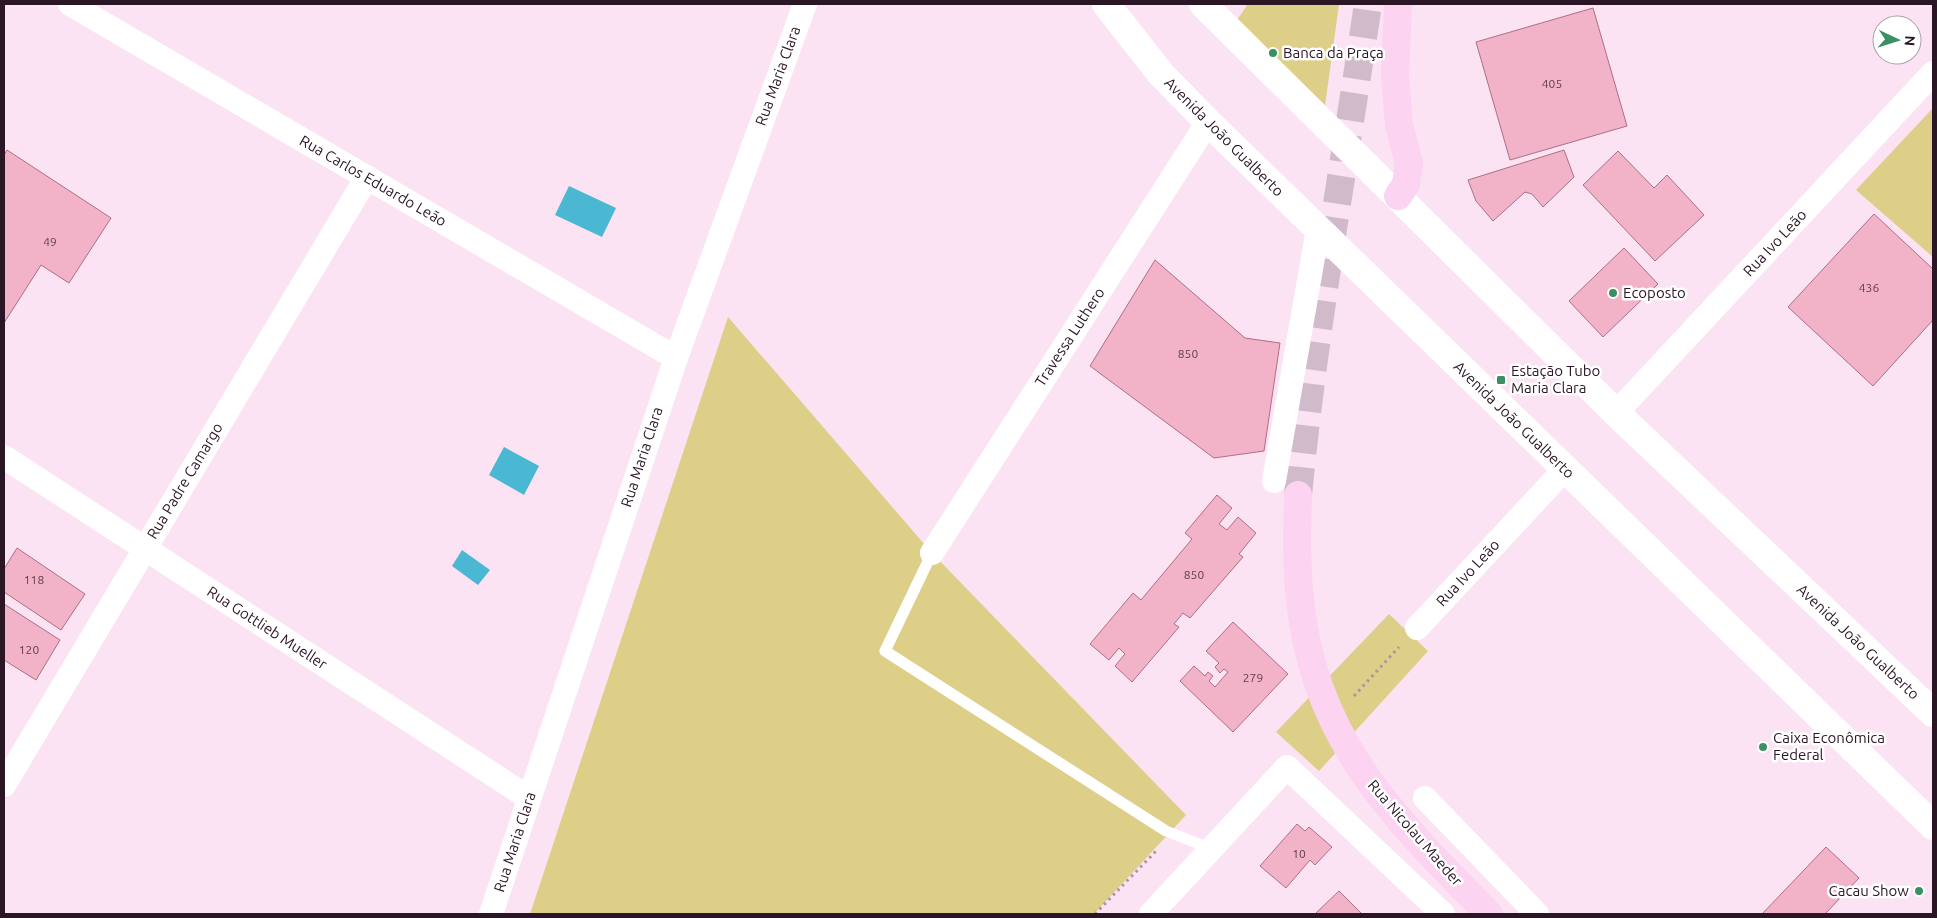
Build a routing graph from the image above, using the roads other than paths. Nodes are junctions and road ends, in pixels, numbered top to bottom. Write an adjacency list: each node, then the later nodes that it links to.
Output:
1 (70, 4): 8 (street, Rua Carlos Eduardo Leão)
2 (805, 4): 11 (street, Rua Maria Clara)
3 (1106, 4): 7 (street, Avenida João Gualberto)
4 (1203, 4): 9 (street, Avenida João Gualberto)
5 (1398, 4): 9 (main road)
6 (1933, 73): 12 (street, Rua Ivo Leão)
7 (1208, 122): 10 (street, Avenida João Gualberto); 18 (street, Travessa Luthero)
8 (367, 177): 11 (street, Rua Carlos Eduardo Leão); 17 (street, Rua Padre Camargo)
9 (1398, 196): 12 (street, Avenida João Gualberto)
10 (1318, 230): 14 (street, Avenida João Gualberto); 15 (street)
11 (676, 358): 22 (street, Rua Maria Clara)
12 (1616, 413): 20 (street, Avenida João Gualberto)
13 (4, 457): 17 (street, Rua Gottlieb Mueller)
14 (1565, 469): 19 (street, Rua Ivo Leão); 24 (street, Avenida João Gualberto)
15 (1274, 481)
16 (1298, 495): 29 (main road, Rua Nicolau Maeder)
17 (144, 548): 21 (street, Rua Padre Camargo); 22 (street, Rua Gottlieb Mueller)
18 (932, 553): 25 (lane)
19 (1417, 628)
20 (1933, 713)
21 (4, 784)
22 (529, 798): 26 (street, Rua Maria Clara)
23 (1426, 798): 30 (street)
24 (1933, 826)
25 (1212, 849): 27 (street); 28 (street)
26 (490, 914)
27 (1150, 914)
28 (1443, 914)
29 (1489, 914)
30 (1537, 914)

